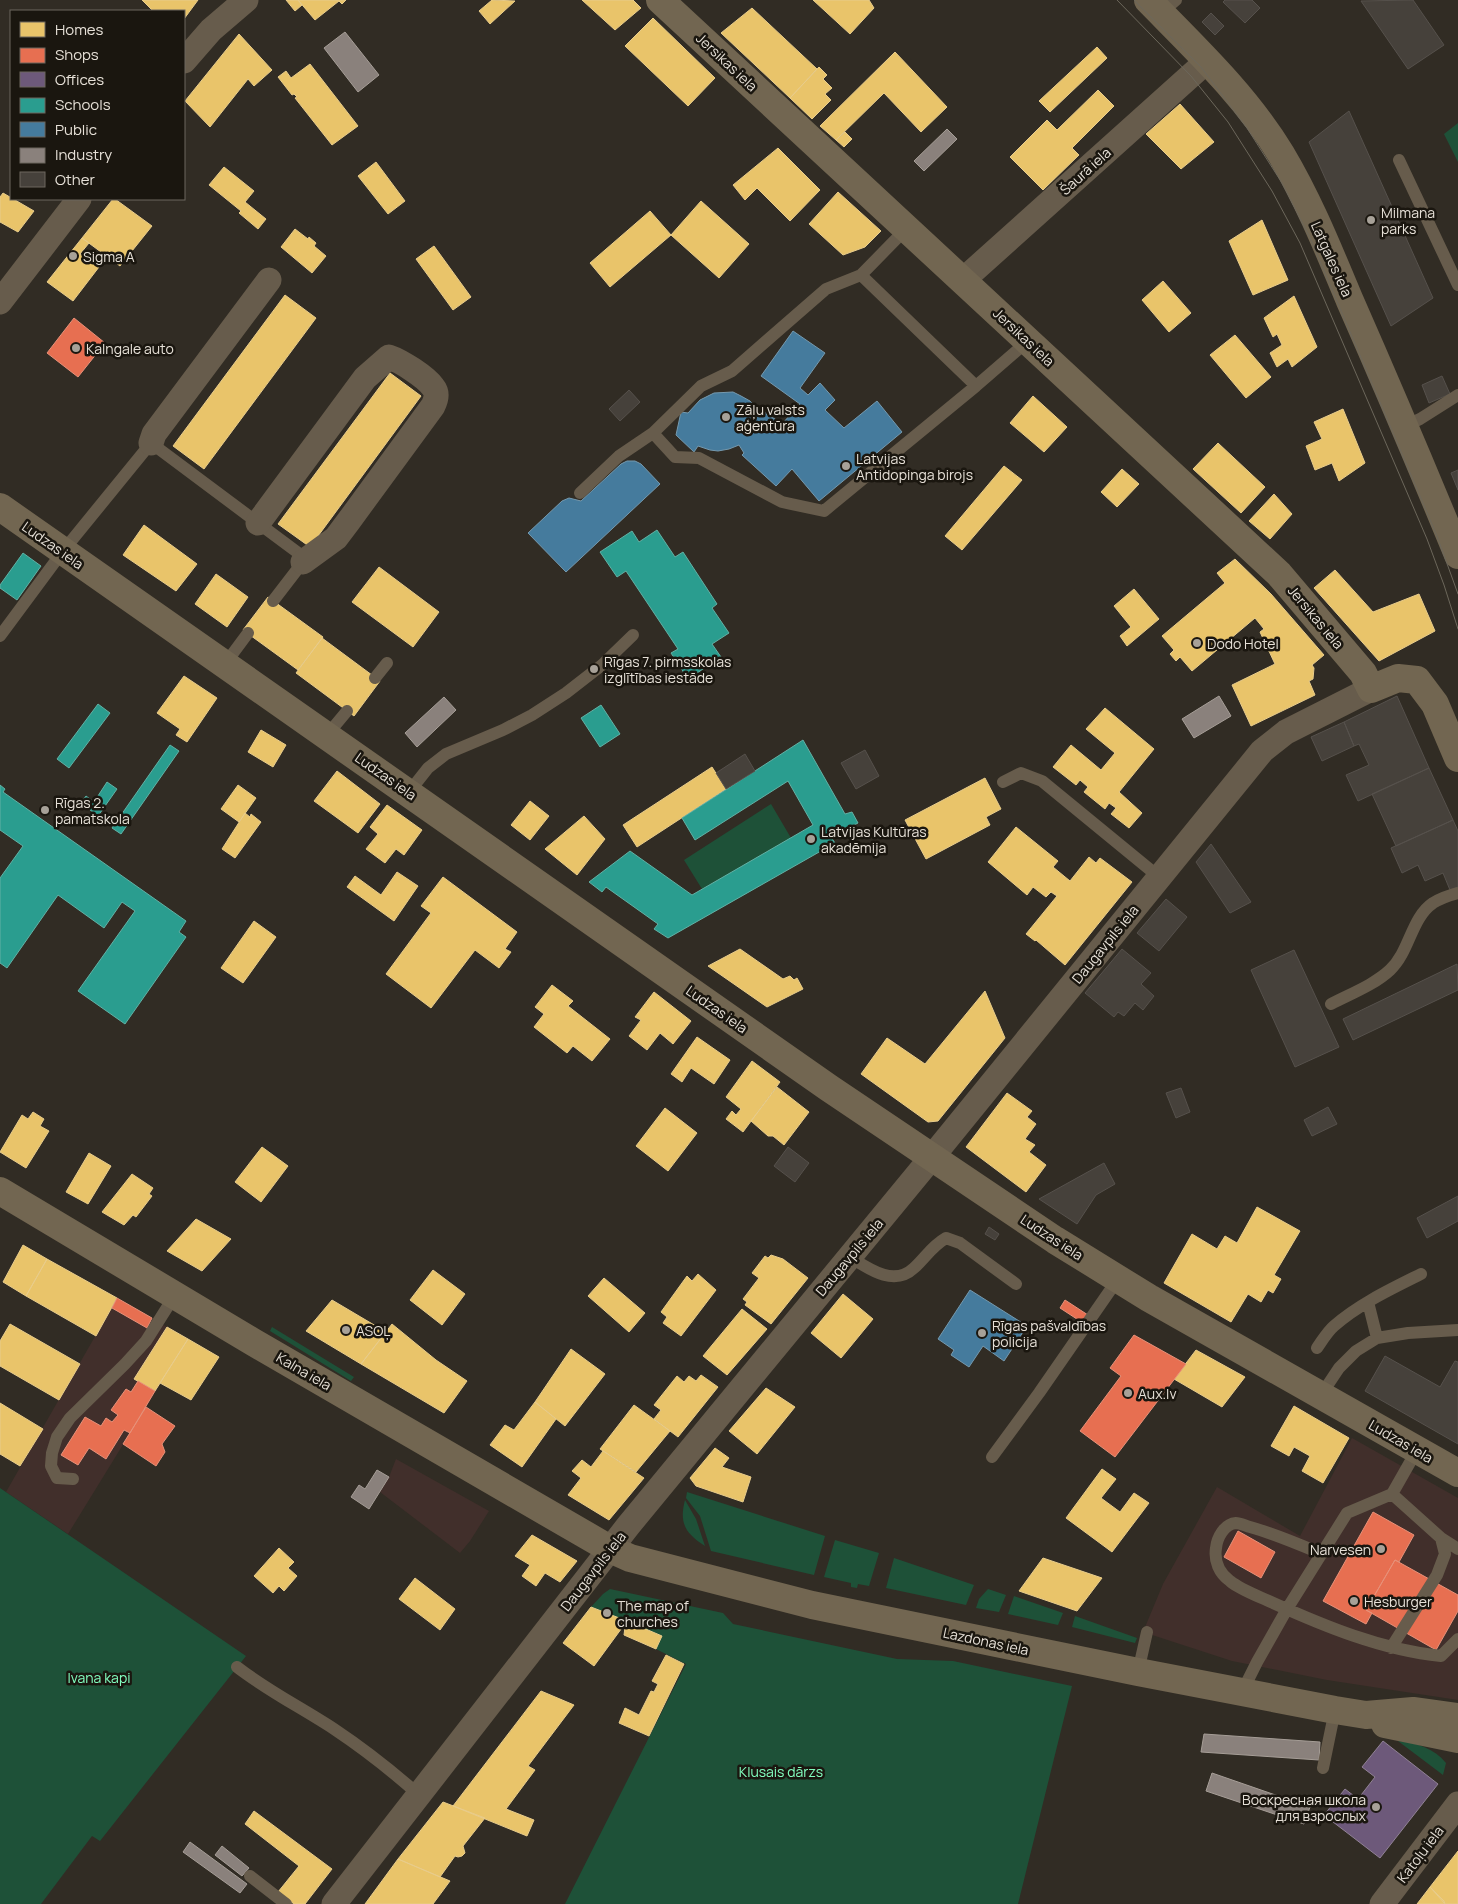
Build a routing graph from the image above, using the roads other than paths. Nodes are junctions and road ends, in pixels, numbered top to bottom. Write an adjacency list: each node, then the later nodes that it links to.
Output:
1 (246, 0): 4 (street)
2 (660, 0): 8 (street, Jersikas iela)
3 (1162, 4): 5 (street, Latgales iela)
4 (185, 61)
5 (1208, 61): 11 (street, Šaurā iela); 17 (street, Latgales iela)
6 (1399, 160): 12 (lane)
7 (78, 200): 13 (street)
8 (906, 229): 9 (lane); 11 (street, Jersikas iela)
9 (861, 275): 15 (lane); 18 (lane)
10 (269, 280): 19 (street)
11 (962, 281): 14 (street, Jersikas iela)
12 (1458, 285)
13 (0, 302)
14 (1028, 340): 15 (lane); 33 (street, Jersikas iela)
15 (976, 386): 18 (lane)
16 (1458, 396): 17 (lane)
17 (1405, 426): 24 (street, Latgales iela)
18 (653, 433): 20 (lane)
19 (151, 443): 22 (lane); 23 (lane)
20 (580, 493)
21 (0, 507): 23 (street, Ludzas iela)
22 (258, 523): 25 (lane); 25 (street)
23 (63, 551): 29 (lane); 30 (street, Ludzas iela)
24 (1458, 555)
25 (303, 562): 26 (lane)
26 (273, 601)
27 (248, 633): 30 (lane)
28 (633, 635): 38 (lane)
29 (0, 636)
30 (225, 664): 35 (street, Ludzas iela)
31 (387, 664): 32 (lane)
32 (375, 678)
33 (1371, 689): 36 (street, Daugavpils iela); 39 (street, Daugavpils iela)
34 (347, 711): 35 (lane)
35 (328, 735): 38 (street, Ludzas iela)
36 (1458, 758)
37 (1003, 782): 39 (lane)
38 (410, 792): 42 (street, Ludzas iela)
39 (1159, 877): 42 (street, Daugavpils iela)
40 (1458, 893): 41 (lane)
41 (1331, 1004)
42 (932, 1157): 44 (street, Daugavpils iela); 46 (street, Ludzas iela)
43 (0, 1191): 48 (street, Kalna iela)
44 (850, 1257): 47 (lane); 60 (street, Daugavpils iela)
45 (1421, 1274): 49 (lane)
46 (1118, 1279): 53 (street, Ludzas iela); 55 (lane)
47 (1016, 1284)
48 (175, 1295): 57 (lane); 60 (street, Kalna iela)
49 (1368, 1302): 51 (lane); 52 (lane)
50 (1458, 1330): 51 (lane)
51 (1378, 1338): 53 (lane)
52 (1317, 1348)
53 (1321, 1395): 54 (street, Ludzas iela)
54 (1416, 1450): 56 (street, Ludzas iela); 58 (lane)
55 (992, 1456)
56 (1458, 1474)
57 (73, 1479)
58 (1392, 1494): 59 (lane); 62 (lane)
59 (1441, 1538): 61 (lane); 66 (lane)
60 (610, 1549): 68 (street, Lazdonas iela); 75 (street, Daugavpils iela)
61 (1458, 1550)
62 (1322, 1554): 63 (lane); 63 (lane)
63 (1287, 1609): 66 (lane); 69 (lane)
64 (1147, 1632): 68 (lane)
65 (1458, 1639): 66 (lane)
66 (1391, 1648)
67 (237, 1667): 75 (lane)
68 (1138, 1672): 69 (street, Lazdonas iela)
69 (1242, 1692): 70 (street, Lazdonas iela)
70 (1335, 1710): 71 (street, Lazdonas iela); 74 (lane)
71 (1366, 1715): 72 (street, Lazdonas iela); 73 (street, Lazdonas iela)
72 (1458, 1717)
73 (1458, 1738)
74 (1323, 1768)
75 (419, 1795): 79 (street, Daugavpils iela)
76 (1458, 1804): 80 (street, Katoļu iela)
77 (250, 1876): 78 (lane)
78 (286, 1904)
79 (334, 1904)
80 (1382, 1904)

